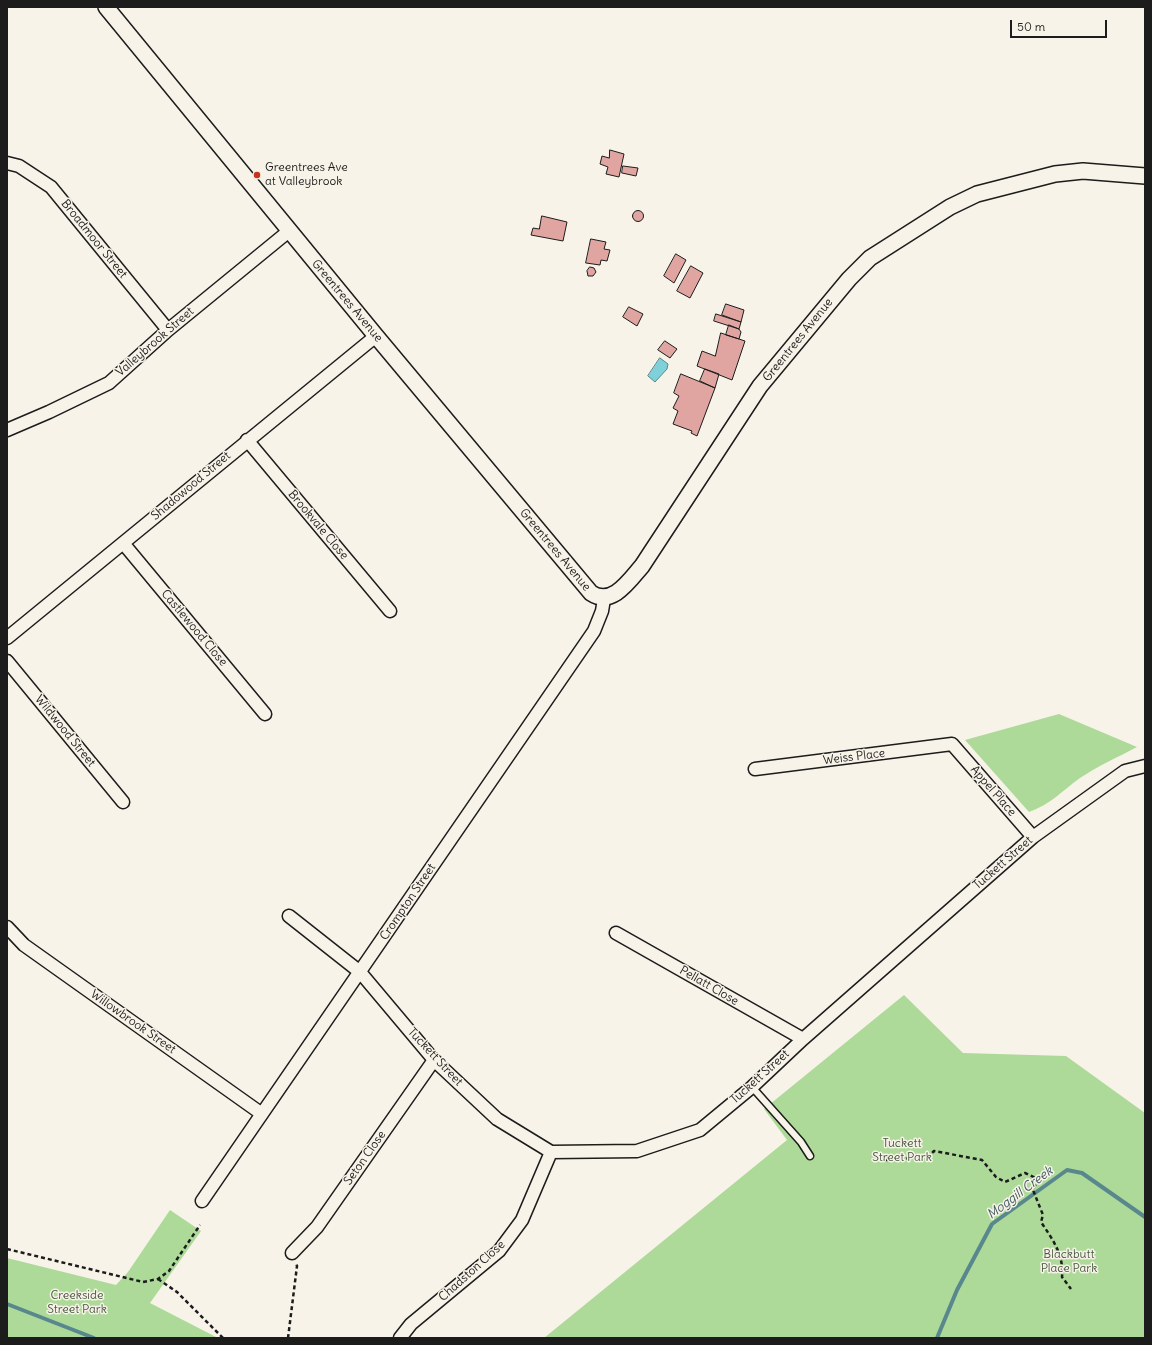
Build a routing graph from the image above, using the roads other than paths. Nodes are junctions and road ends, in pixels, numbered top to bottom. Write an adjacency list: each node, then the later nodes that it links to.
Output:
1 (106, 7): 4 (street, Greentrees Avenue)
2 (7, 163): 5 (street, Broadmoor Street)
3 (1145, 176): 10 (street, Greentrees Avenue)
4 (289, 231): 5 (street, Valleybrook Street); 6 (street, Greentrees Avenue)
5 (168, 330): 7 (street, Valleybrook Street)
6 (376, 336): 8 (street, Shadowood Street); 10 (street, Greentrees Avenue)
7 (7, 430)
8 (247, 440): 9 (street, Shadowood Street); 11 (street, Brookvale Close)
9 (123, 543): 12 (street, Shadowood Street); 14 (street, Castlewood Close)
10 (604, 598): 23 (street, Crompton Street)
11 (390, 611)
12 (7, 638)
13 (7, 661): 18 (street, Wildwood Street)
14 (265, 714)
15 (952, 744): 17 (street, Weiss Place); 19 (street, Appel Place)
16 (1145, 766): 19 (street, Tuckett Street)
17 (755, 769)
18 (123, 802)
19 (1033, 837): 24 (street, Tuckett Street)
20 (289, 916): 23 (street, Tuckett Street)
21 (7, 927): 27 (street, Willowbrook Street)
22 (616, 933): 24 (street, Pellatt Close)
23 (360, 972): 25 (street, Tuckett Street); 27 (street, Crompton Street)
24 (803, 1039): 26 (street, Tuckett Street)
25 (434, 1060): 28 (street, Tuckett Street); 31 (street, Seton Close)
26 (752, 1087): 28 (street, Tuckett Street); 29 (lane)
27 (262, 1114): 30 (street, Crompton Street)
28 (551, 1152): 32 (street, Chadston Close)
29 (810, 1156)
30 (202, 1201)
31 (292, 1254)
32 (400, 1338)

